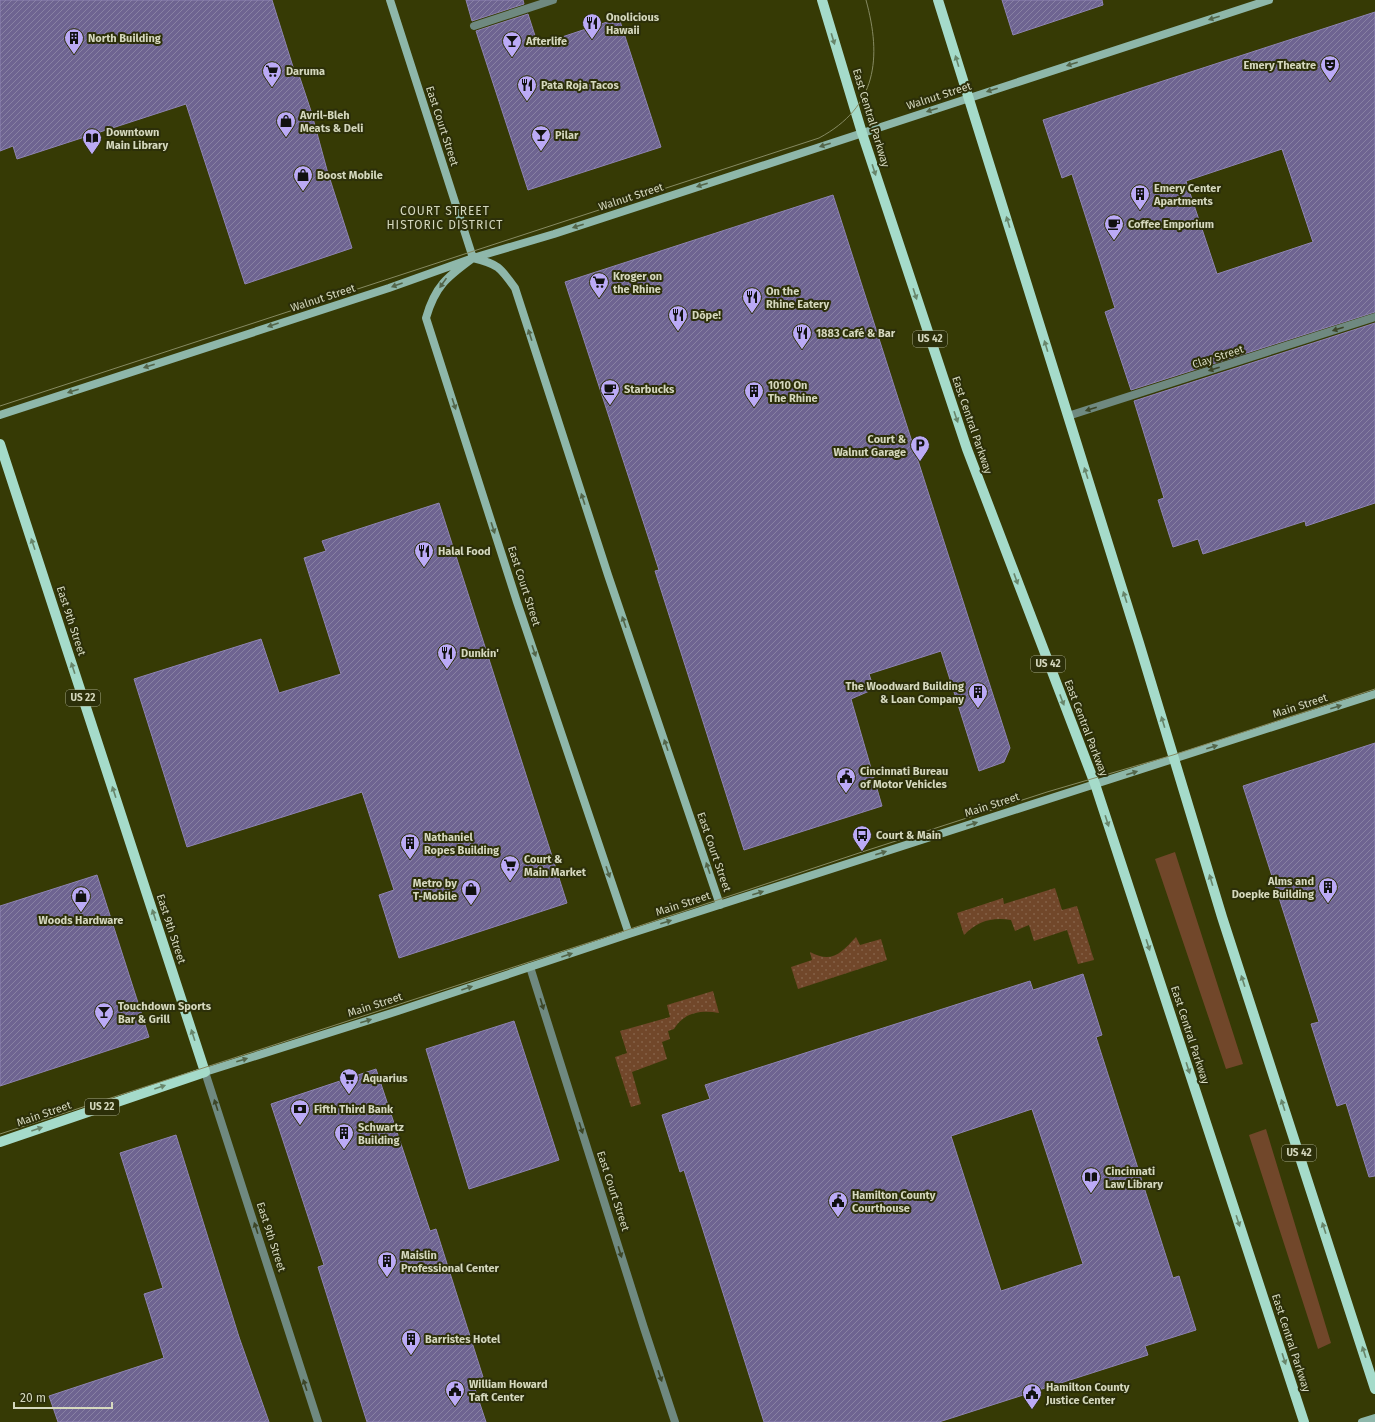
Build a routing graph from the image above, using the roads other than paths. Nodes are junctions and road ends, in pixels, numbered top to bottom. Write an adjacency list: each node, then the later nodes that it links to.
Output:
1 (390, 0): 9 (street, East Court Street)
2 (553, 0): 6 (street)
3 (822, 0): 8 (main road, East Central Parkway / US 42, one-way to 8)
4 (938, 0): 7 (main road, US 42, one-way to 4)
5 (1269, 0): 7 (street, Walnut Street, one-way to 7)
6 (474, 26)
7 (969, 98): 8 (street, Walnut Street, one-way to 8); 12 (main road, US 42, one-way to 7)
8 (862, 133): 9 (street, Walnut Street, one-way to 9); 16 (main road, East Central Parkway / US 42, one-way to 16)
9 (473, 258): 11 (street, Walnut Street, one-way to 11); 17 (street, East Court Street, one-way to 9); 18 (street, East Court Street, one-way to 18)
10 (1375, 317): 12 (street, Clay Street, one-way to 12)
11 (0, 415)
12 (1068, 416): 15 (main road, US 42, one-way to 12)
13 (0, 444): 20 (main road, East 9th Street / US 22, one-way to 13)
14 (1375, 694): 15 (street, Main Street, one-way to 14)
15 (1175, 759): 16 (street, Main Street, one-way to 15); 22 (main road, US 42, one-way to 15)
16 (1095, 784): 17 (street, Main Street, one-way to 16); 26 (main road, East Central Parkway / US 42, one-way to 26)
17 (720, 905): 18 (street, Main Street, one-way to 17)
18 (629, 934): 19 (street, Main Street, one-way to 18)
19 (530, 967): 20 (street, Main Street, one-way to 19); 25 (street, East Court Street, one-way to 25)
20 (205, 1072): 21 (main road, Main Street / US 22, one-way to 20); 24 (street, East 9th Street, one-way to 20)
21 (0, 1142)
22 (1375, 1389)
23 (1375, 1418): 27 (street)
24 (318, 1422)
25 (675, 1422)
26 (1304, 1422)
27 (1362, 1422)

